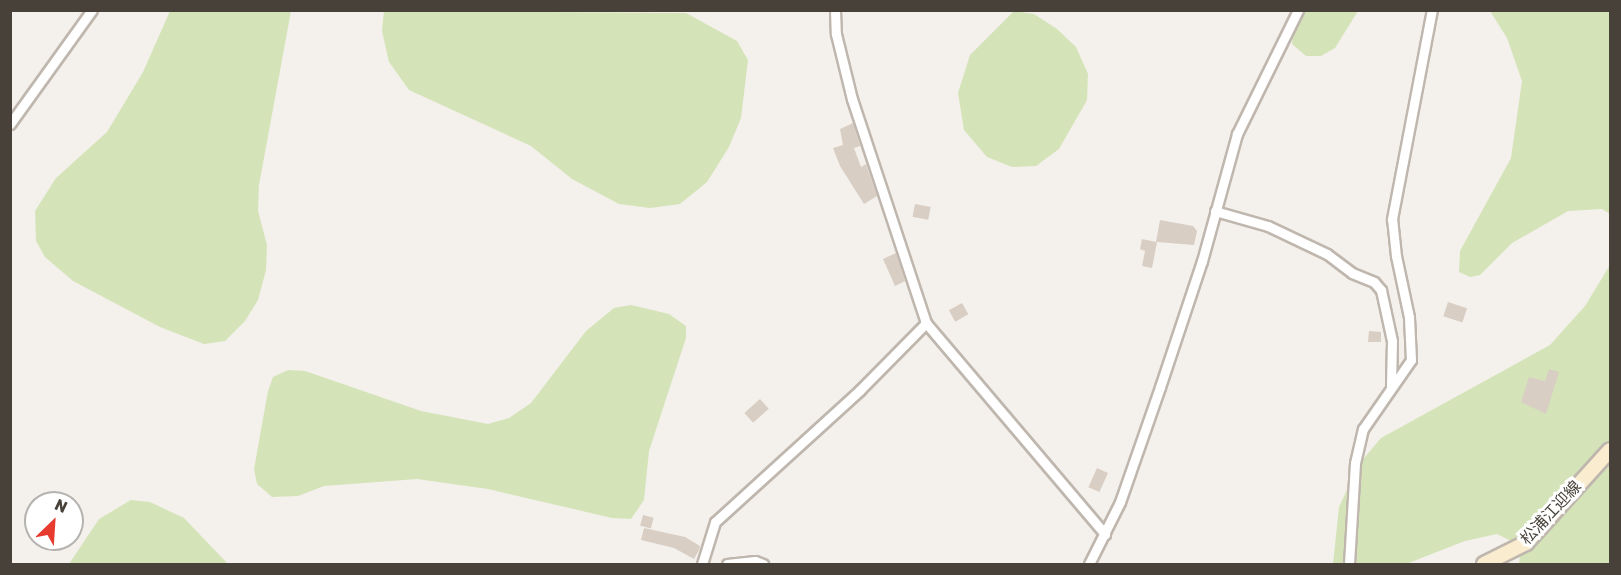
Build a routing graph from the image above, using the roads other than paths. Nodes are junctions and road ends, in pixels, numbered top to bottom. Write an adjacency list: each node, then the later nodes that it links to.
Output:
1 (92, 10): 5 (street)
2 (835, 10): 7 (street)
3 (1298, 10): 6 (street)
4 (1432, 10): 8 (street)
5 (10, 124)
6 (1215, 211): 8 (street); 10 (street)
7 (927, 323): 10 (street); 11 (street)
8 (1391, 386): 15 (street)
9 (1611, 450): 16 (main road, 松浦江迎線)
10 (1105, 534): 14 (street)
11 (702, 564)
12 (727, 564): 13 (street)
13 (763, 564)
14 (1089, 564)
15 (1349, 564)
16 (1484, 564)

